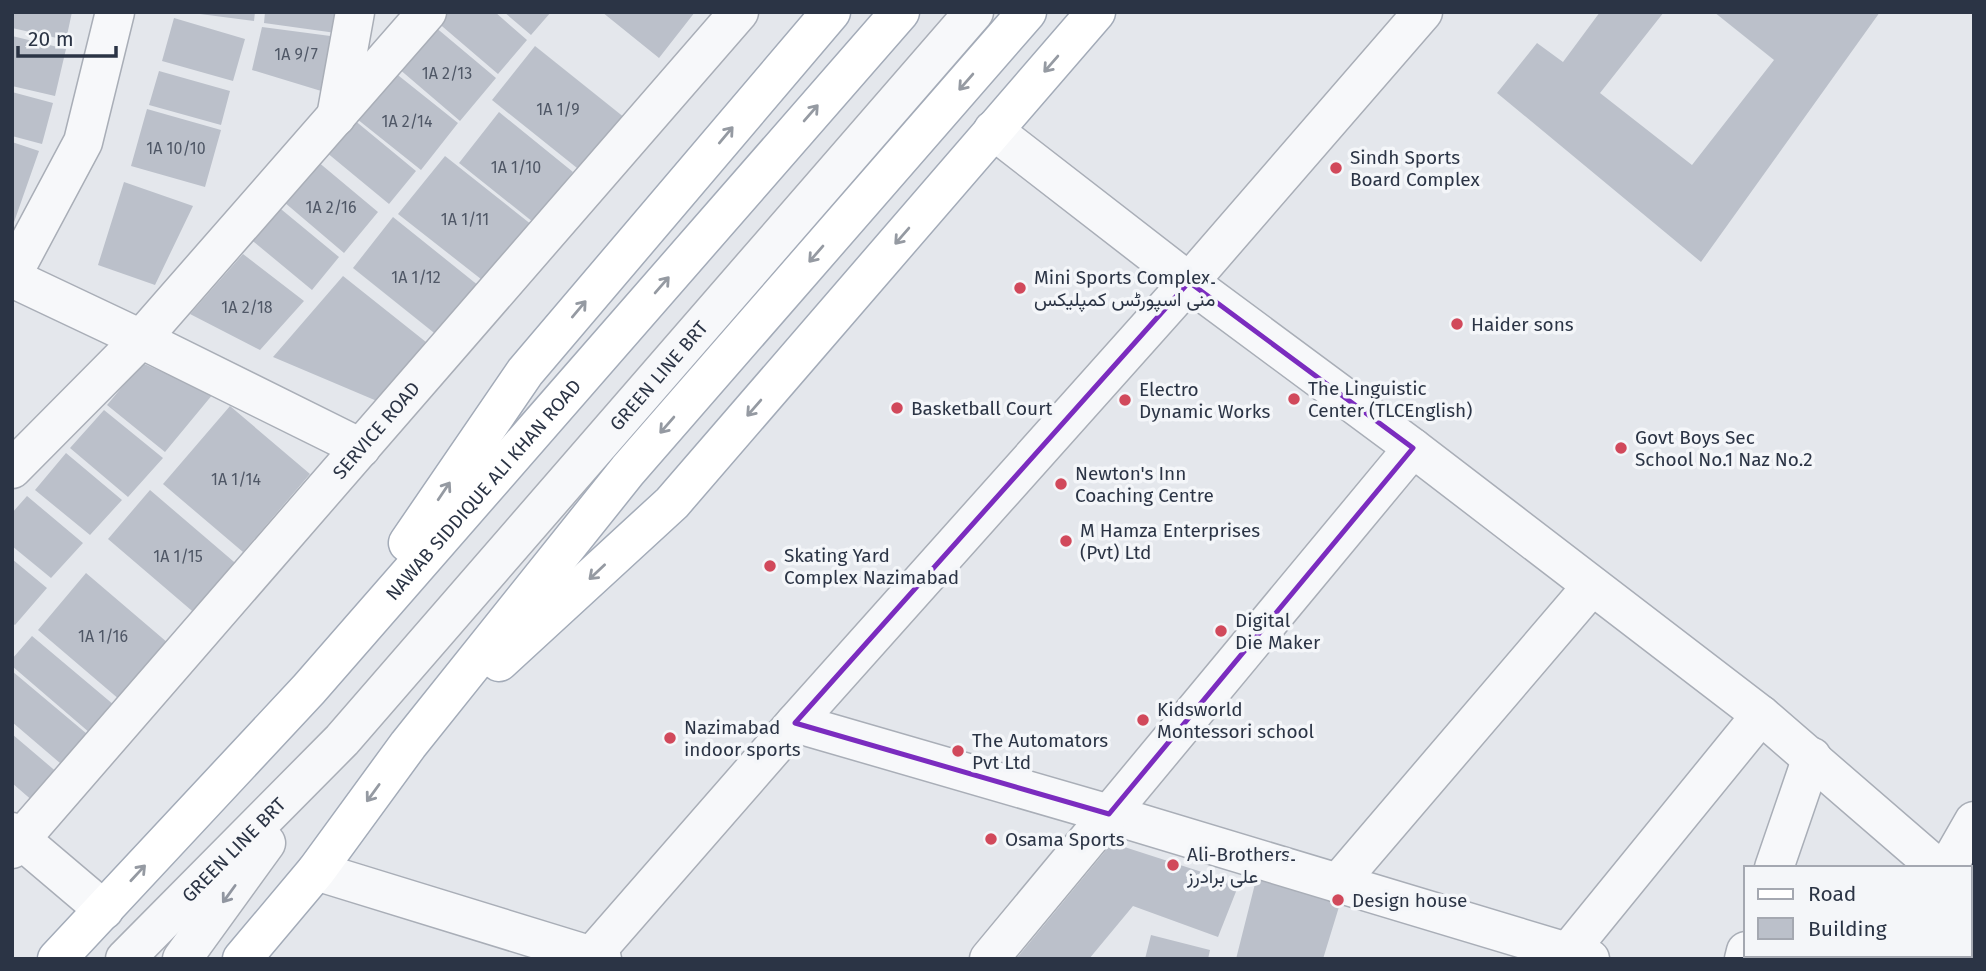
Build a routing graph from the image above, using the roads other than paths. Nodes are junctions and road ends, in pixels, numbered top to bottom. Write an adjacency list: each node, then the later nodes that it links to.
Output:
1 (115, 12): 13 (street)
2 (355, 12): 11 (street)
3 (427, 12): 11 (street)
4 (739, 12): 17 (street, SERVICE ROAD)
5 (900, 12): 20 (main road, NAWAB SIDDIQUE ALI KHAN ROAD, one-way to 5)
6 (974, 12): 23 (street, GREEN LINE BRT)
7 (1027, 12): 24 (main road, one-way to 24)
8 (1096, 12): 12 (main road, one-way to 12)
9 (1423, 12): 14 (street)
10 (817, 17): 20 (main road, one-way to 10)
11 (336, 118): 15 (street)
12 (993, 130): 14 (street); 24 (main road, one-way to 24)
13 (12, 277): 15 (street)
14 (1189, 282): 16 (street); 22 (street)
15 (141, 339): 17 (street); 18 (street)
16 (1413, 447): 19 (street); 26 (street)
17 (361, 448): 28 (street, SERVICE ROAD)
18 (12, 469)
19 (1592, 586): 21 (street); 33 (street)
20 (309, 690): 34 (main road, NAWAB SIDDIQUE ALI KHAN ROAD, one-way to 20)
21 (1761, 715): 25 (street); 35 (street)
22 (795, 723): 26 (street); 36 (street)
23 (342, 740): 38 (street, GREEN LINE BRT); 39 (street, GREEN LINE BRT, one-way to 39)
24 (408, 745): 32 (main road, one-way to 32)
25 (1812, 757): 29 (street); 30 (street)
26 (1109, 814): 33 (street); 41 (street)
27 (1974, 821): 31 (street)
28 (15, 840): 34 (street)
29 (1775, 866)
30 (1936, 866)
31 (1948, 866)
32 (316, 871): 36 (street); 40 (main road)
33 (1338, 883): 35 (street)
34 (104, 910): 37 (main road, NAWAB SIDDIQUE ALI KHAN ROAD)
35 (1579, 956)
36 (594, 958)
37 (57, 959)
38 (125, 959)
39 (182, 959)
40 (242, 959)
41 (989, 959)

